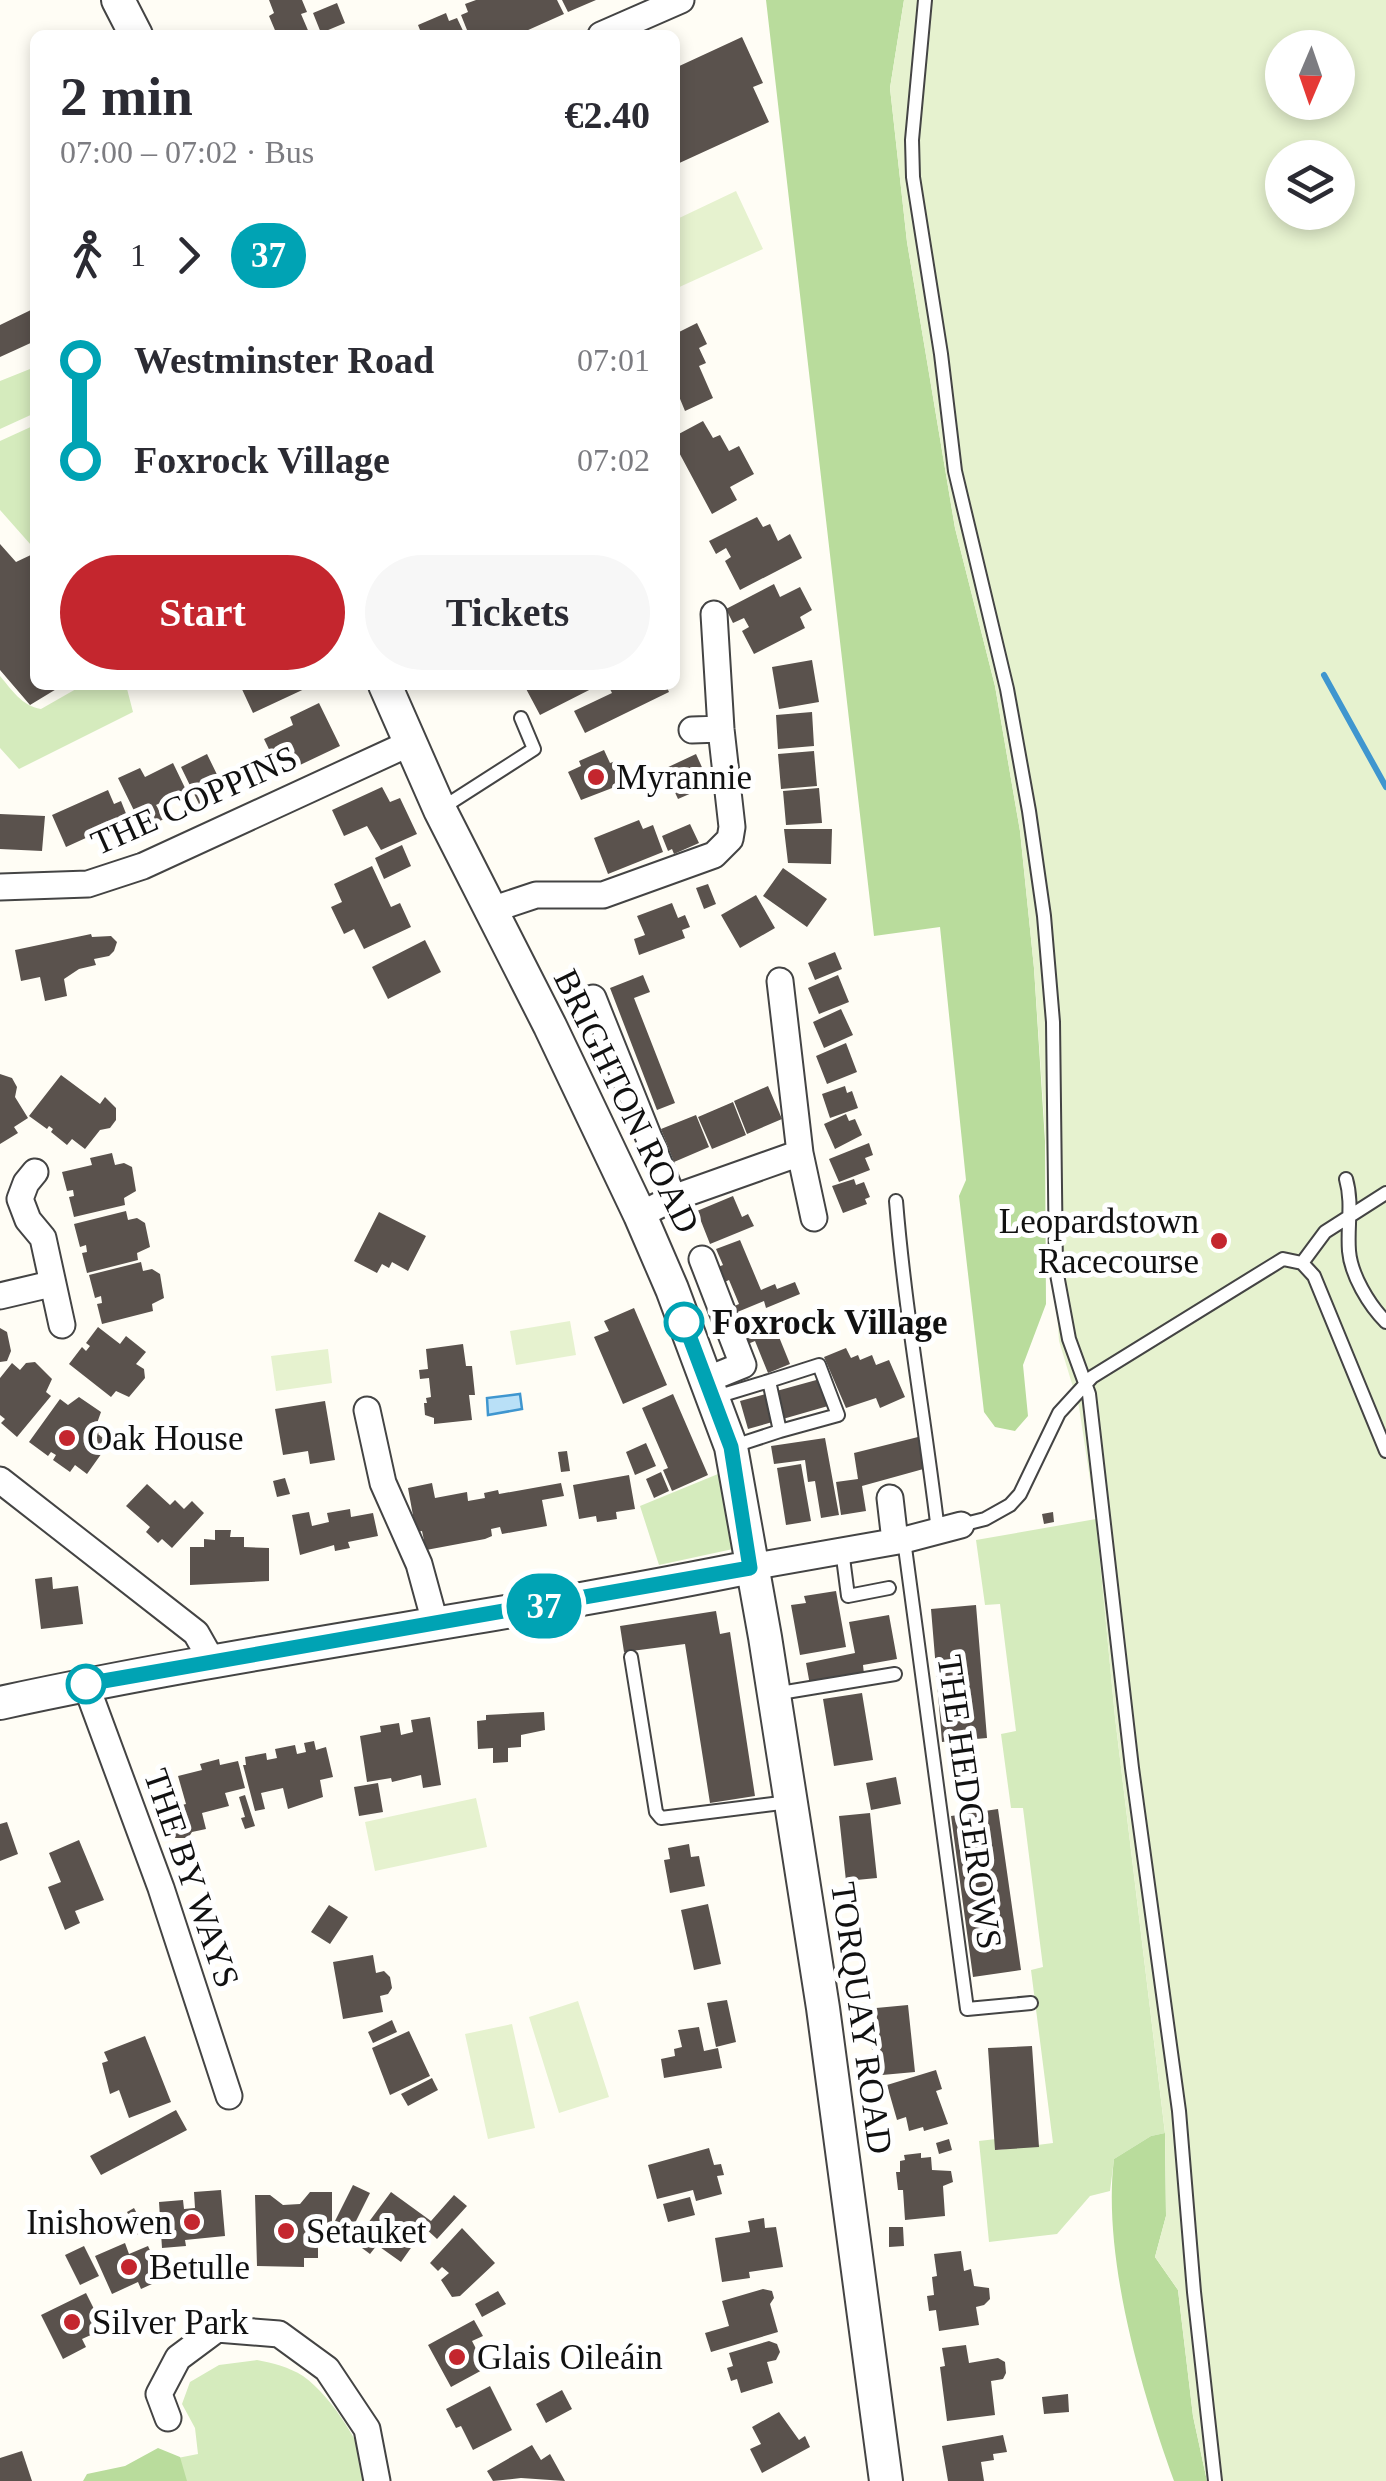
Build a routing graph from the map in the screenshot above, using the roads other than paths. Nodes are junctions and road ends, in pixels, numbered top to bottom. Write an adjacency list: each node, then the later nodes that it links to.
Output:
1 (118, 0): 4 (street)
2 (681, 0): 5 (street)
3 (926, 0): 33 (lane)
4 (133, 30)
5 (613, 30)
6 (714, 614): 9 (street)
7 (387, 690): 11 (street, BRIGHTON ROAD)
8 (521, 718): 12 (lane)
9 (721, 729): 10 (street); 14 (street)
10 (692, 730)
11 (408, 744): 12 (street, BRIGHTON ROAD); 13 (street, THE COPPINS)
12 (440, 810): 14 (street, BRIGHTON ROAD)
13 (0, 887)
14 (488, 911): 23 (street, BRIGHTON ROAD)
15 (775, 996): 17 (street)
16 (593, 998): 21 (street)
17 (800, 1153): 21 (street); 25 (street)
18 (36, 1172): 28 (street)
19 (1346, 1178): 24 (lane)
20 (1386, 1192): 24 (lane)
21 (673, 1198): 23 (street)
22 (896, 1201): 41 (lane)
23 (640, 1215): 34 (street, BRIGHTON ROAD)
24 (1350, 1216): 27 (lane); 30 (lane)
25 (814, 1218)
26 (702, 1259): 34 (street)
27 (1302, 1263): 33 (lane); 38 (lane)
28 (52, 1284): 29 (street); 31 (street)
29 (0, 1296)
30 (1386, 1322)
31 (62, 1324)
32 (769, 1380): 34 (lane); 36 (lane); 36 (lane)
33 (1086, 1384): 41 (lane); 59 (lane)
34 (710, 1389): 37 (street, BRIGHTON ROAD)
35 (367, 1410): 46 (street)
36 (780, 1431): 37 (lane)
37 (731, 1447): 44 (street, BRIGHTON ROAD)
38 (1386, 1451)
39 (0, 1480): 48 (street)
40 (890, 1498): 42 (street)
41 (950, 1529): 42 (street)
42 (900, 1541): 43 (street); 54 (lane, THE HEDGEROWS)
43 (842, 1550): 44 (street); 45 (lane)
44 (750, 1568): 46 (street); 51 (street, TORQUAY ROAD)
45 (889, 1588)
46 (436, 1626): 48 (street)
47 (631, 1657): 53 (lane)
48 (213, 1662): 50 (street)
49 (894, 1674): 51 (lane)
50 (86, 1684): 52 (street); 55 (street, THE BY WAYS)
51 (774, 1694): 53 (street, TORQUAY ROAD)
52 (0, 1703)
53 (790, 1802): 58 (street, TORQUAY ROAD)
54 (1031, 2002)
55 (228, 2096)
56 (168, 2418): 57 (street)
57 (377, 2481)
58 (886, 2481)
59 (1215, 2481)

